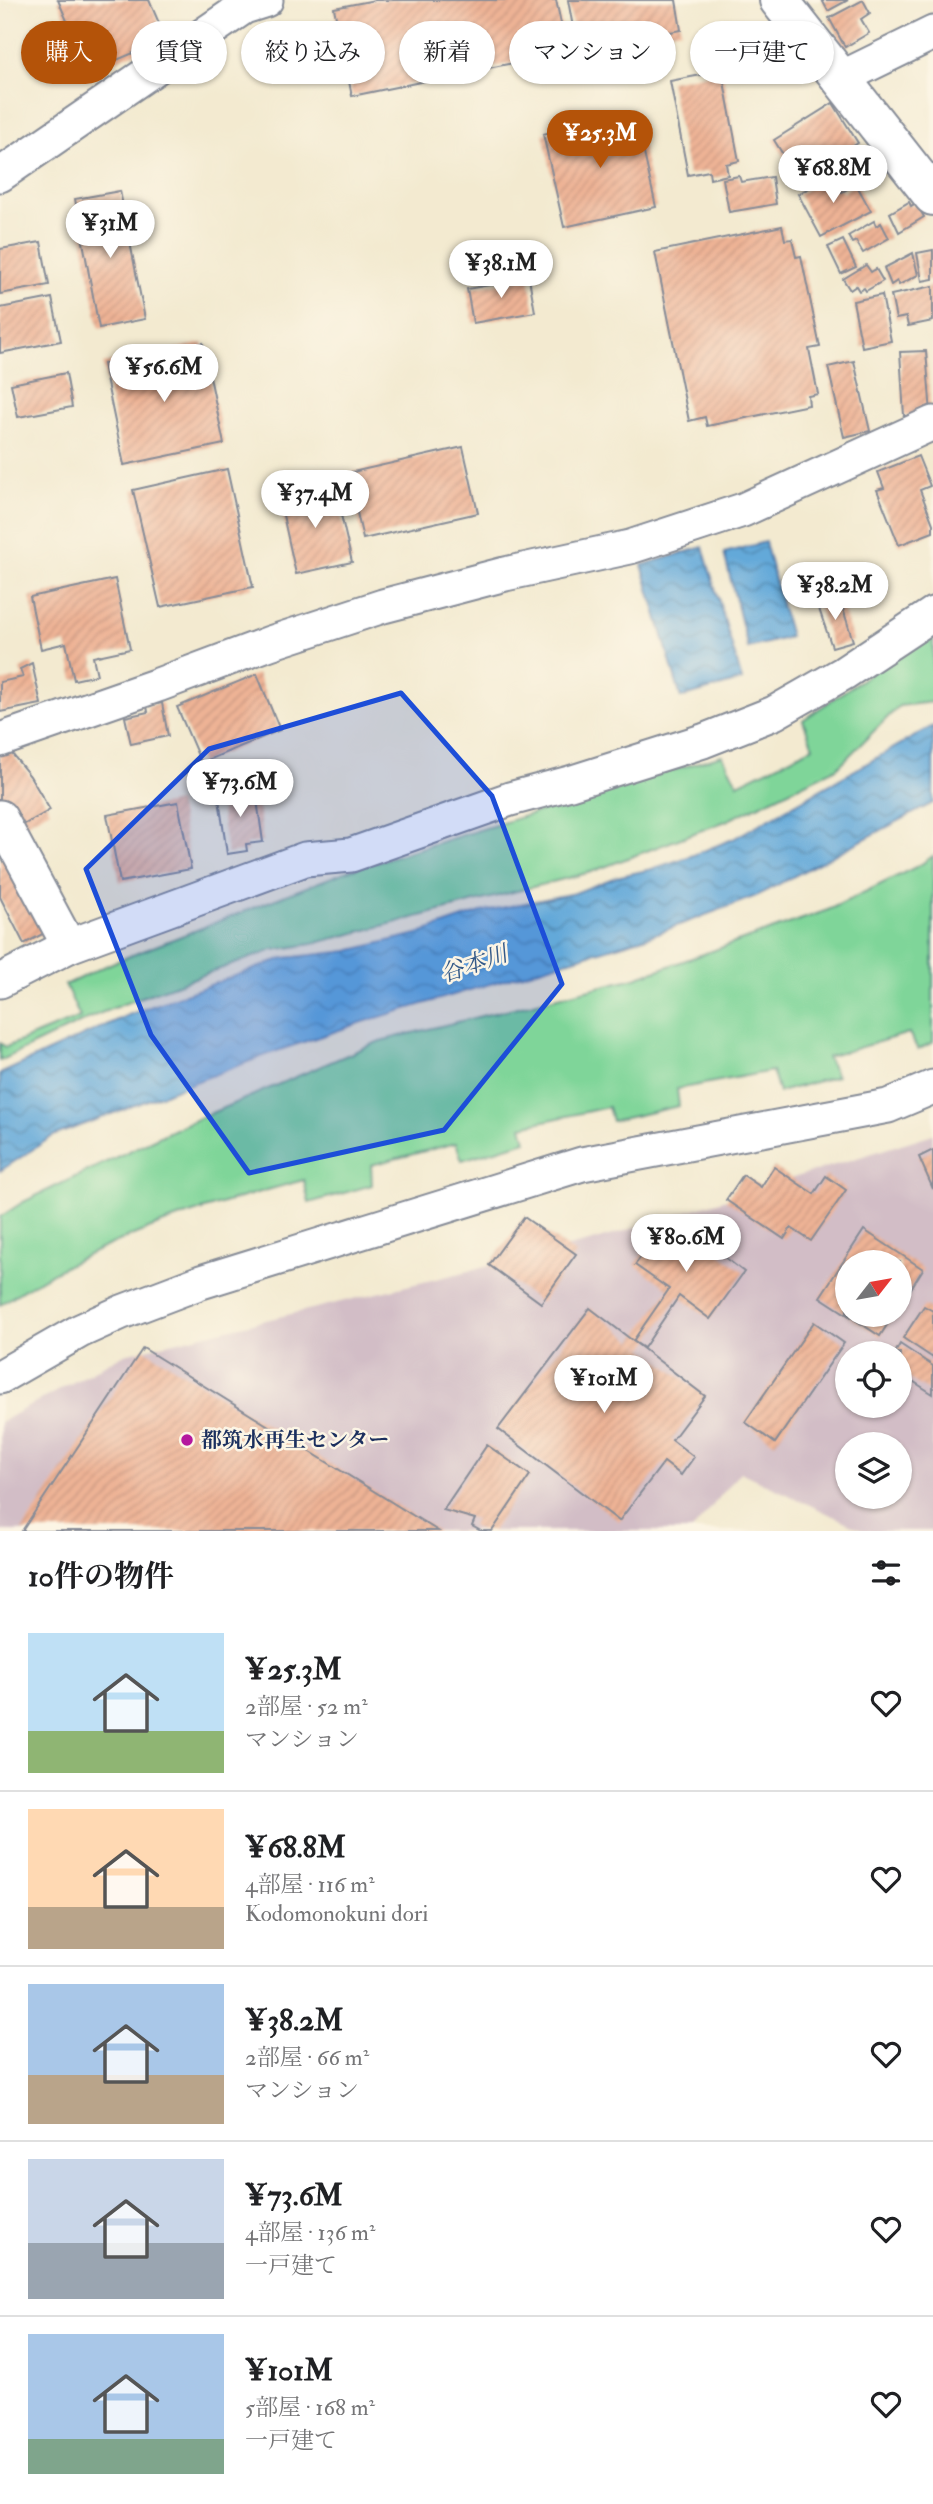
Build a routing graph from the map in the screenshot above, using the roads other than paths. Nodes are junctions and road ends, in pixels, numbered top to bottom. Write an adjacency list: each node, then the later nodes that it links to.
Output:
1 (779, 0): 4 (main road)
2 (251, 3): 5 (street)
3 (933, 33): 4 (street)
4 (839, 79): 6 (main road)
5 (0, 175)
6 (933, 196)
7 (933, 423): 9 (street)
8 (933, 614): 11 (street)
9 (0, 740)
10 (0, 817): 11 (street)
11 (69, 946): 12 (street)
12 (0, 981)
13 (933, 1087): 14 (street)
14 (0, 1377)

